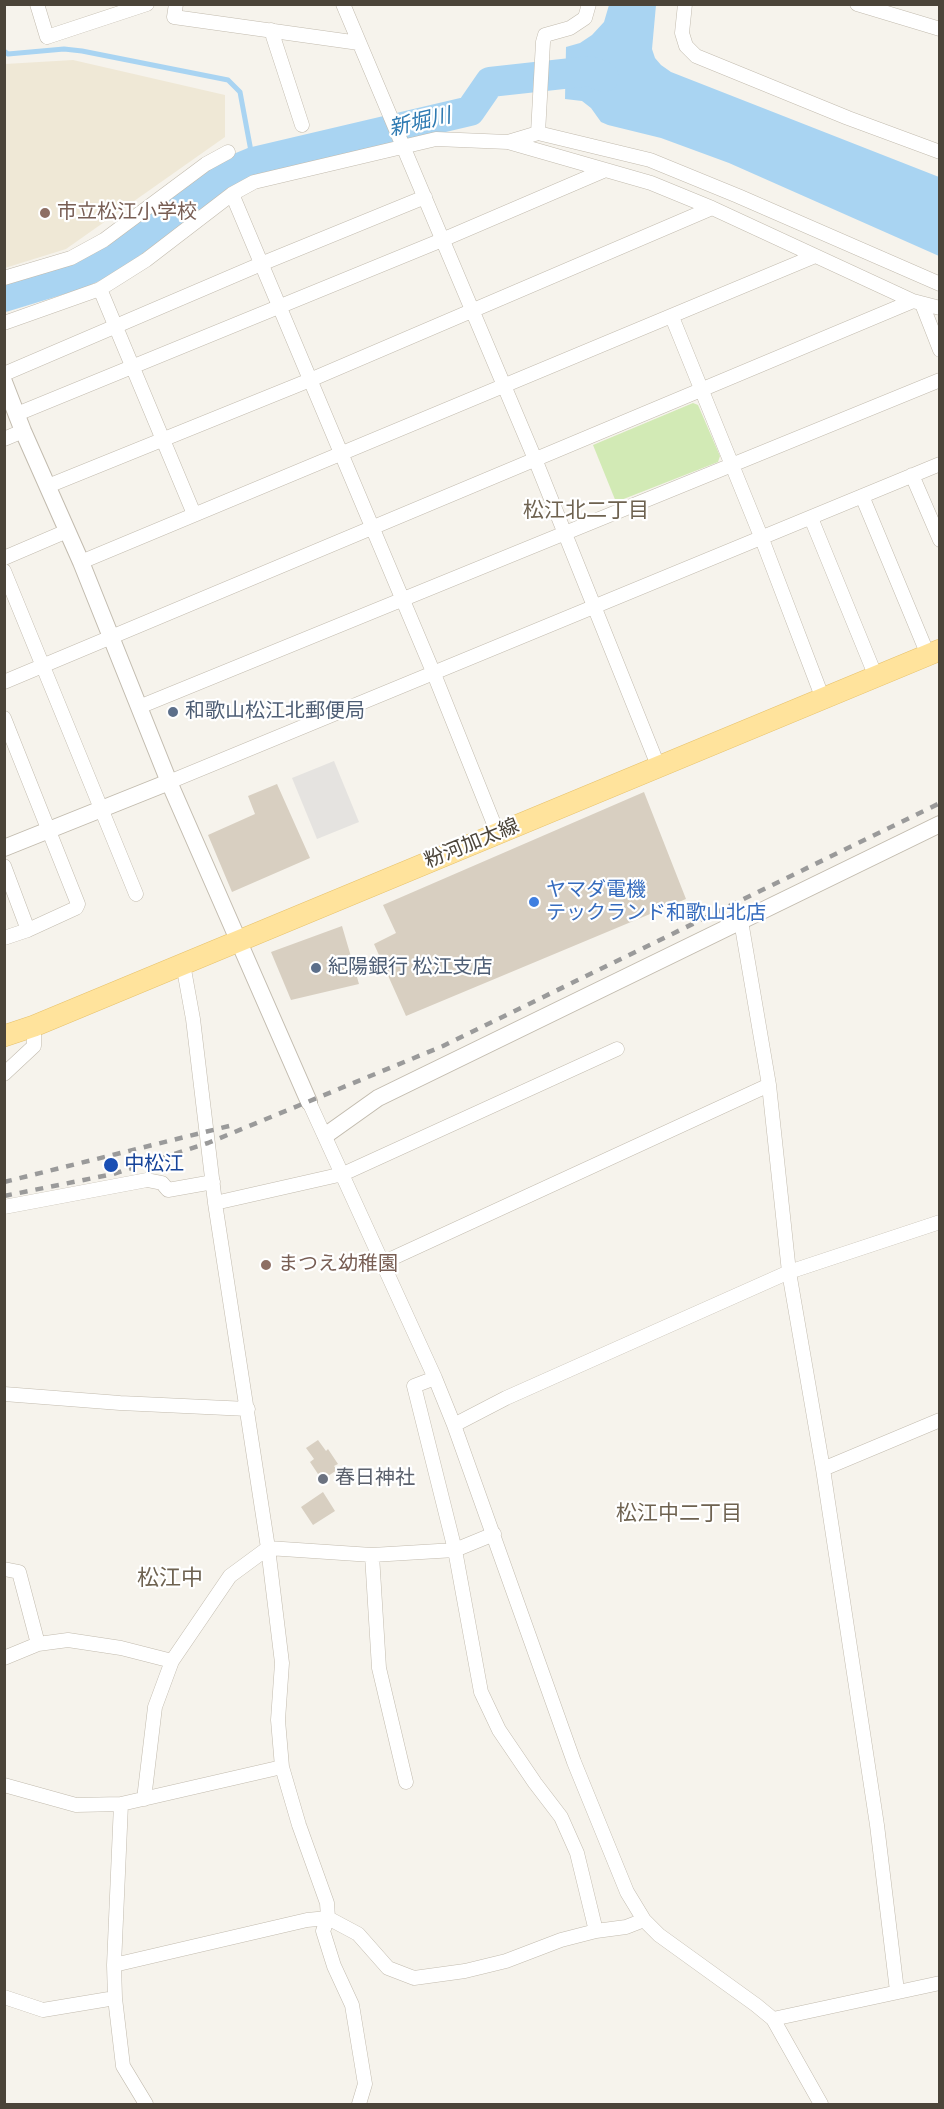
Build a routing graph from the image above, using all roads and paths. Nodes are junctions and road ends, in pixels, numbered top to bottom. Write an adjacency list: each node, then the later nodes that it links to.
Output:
1 (37, 4): 2 (street)
2 (147, 4)
3 (176, 4): 9 (street)
4 (343, 4): 10 (street)
5 (589, 4): 12 (street)
6 (685, 4): 16 (street)
7 (857, 4): 8 (street)
8 (939, 29)
9 (271, 30): 10 (street); 11 (street)
10 (359, 43): 14 (street)
11 (302, 125)
12 (538, 128): 13 (street); 25 (street)
13 (508, 142): 14 (street); 17 (street)
14 (402, 143): 18 (street); 19 (street)
15 (228, 152): 24 (street)
16 (939, 152)
17 (603, 171): 20 (street); 21 (street)
18 (232, 194): 23 (street); 26 (street)
19 (425, 197): 21 (street); 23 (street)
20 (712, 208): 22 (street); 30 (street)
21 (442, 240): 28 (street); 30 (street)
22 (815, 256): 27 (street); 31 (street)
23 (261, 264): 28 (street); 33 (street)
24 (4, 278)
25 (939, 284)
26 (100, 289): 32 (street); 33 (street)
27 (917, 302): 29 (street); 34 (street); 41 (street)
28 (279, 307): 35 (street); 37 (street)
29 (939, 308)
30 (472, 311): 37 (street); 40 (street)
31 (672, 316): 40 (street); 41 (street)
32 (4, 323)
33 (115, 326): 35 (street); 36 (street)
34 (939, 350)
35 (133, 367): 42 (street); 45 (street)
36 (4, 374)
37 (310, 380): 45 (street); 46 (street)
38 (939, 380): 49 (street)
39 (4, 381): 42 (street)
40 (503, 386): 46 (street); 47 (street)
41 (702, 391): 47 (street); 49 (street)
42 (17, 414): 43 (street)
43 (23, 431): 44 (street); 51 (street)
44 (4, 439)
45 (162, 440): 51 (street); 53 (street)
46 (340, 454): 53 (street); 55 (street)
47 (535, 459): 55 (street); 57 (street)
48 (939, 464): 50 (street)
49 (732, 465): 57 (street); 58 (street)
50 (912, 475): 52 (street); 59 (street)
51 (48, 486): 56 (street)
52 (862, 496): 54 (street); 66 (street)
53 (194, 514): 61 (street)
54 (811, 518): 58 (street); 69 (street)
55 (372, 529): 63 (street); 65 (street)
56 (67, 531): 60 (street); 61 (street)
57 (565, 532): 63 (street); 64 (street)
58 (762, 538): 64 (street); 71 (street)
59 (939, 540)
60 (4, 558)
61 (81, 562): 65 (street)
62 (4, 571): 67 (street)
63 (402, 600): 68 (street); 72 (street)
64 (594, 607): 68 (street); 74 (street)
65 (111, 637): 67 (street); 72 (street)
66 (934, 653): 69 (main road, 粉河加太線)
67 (43, 665): 70 (street); 76 (street)
68 (434, 674): 75 (street); 79 (street)
69 (876, 677): 71 (main road, 粉河加太線)
70 (4, 682)
71 (823, 699): 74 (main road, 粉河加太線)
72 (139, 707): 75 (street)
73 (4, 718): 78 (street)
74 (659, 768): 79 (main road, 粉河加太線)
75 (169, 782): 76 (street); 86 (street)
76 (102, 809): 78 (street); 82 (street)
77 (939, 824): 83 (street)
78 (50, 830): 80 (street); 84 (street)
79 (498, 834): 86 (main road, 粉河加太線)
80 (4, 848)
81 (4, 866): 84 (street)
82 (136, 894)
83 (741, 921): 92 (street); 94 (street)
84 (28, 930): 85 (street)
85 (4, 938)
86 (237, 942): 87 (main road, 粉河加太線); 93 (street)
87 (183, 964): 88 (main road, 粉河加太線); 96 (street)
88 (34, 1026): 89 (main road, 粉河加太線); 91 (street)
89 (4, 1036)
90 (617, 1049): 95 (street)
91 (4, 1074)
92 (769, 1086): 100 (street); 101 (street)
93 (309, 1102): 94 (street)
94 (326, 1135): 95 (street)
95 (343, 1174): 97 (street); 100 (street)
96 (213, 1182): 97 (street); 98 (street)
97 (216, 1203): 104 (street)
98 (4, 1207)
99 (939, 1222): 101 (street)
100 (382, 1263): 102 (street)
101 (789, 1272): 106 (street); 107 (street)
102 (435, 1378): 106 (street); 110 (street)
103 (4, 1394): 104 (street)
104 (248, 1409): 109 (street)
105 (939, 1420): 107 (street)
106 (454, 1425): 108 (street)
107 (823, 1469): 126 (street)
108 (494, 1534): 110 (street); 122 (street)
109 (268, 1548): 111 (street); 115 (street); 116 (street)
110 (455, 1550): 111 (street); 123 (street)
111 (372, 1555): 117 (street)
112 (4, 1569): 113 (street)
113 (38, 1644): 114 (street); 115 (street)
114 (4, 1658)
115 (172, 1661): 119 (street)
116 (282, 1767): 119 (street); 121 (street)
117 (406, 1782)
118 (4, 1785): 120 (street)
119 (144, 1799): 120 (street)
120 (122, 1804): 124 (street)
121 (328, 1918): 123 (street); 124 (street); 131 (street)
122 (644, 1920): 123 (street); 129 (street)
123 (596, 1931)
124 (114, 1965): 128 (street)
125 (939, 1983): 126 (street)
126 (897, 1991): 129 (street)
127 (4, 1997): 128 (street)
128 (115, 1998): 130 (street)
129 (772, 2019): 132 (street)
130 (146, 2104)
131 (359, 2104)
132 (821, 2104)

